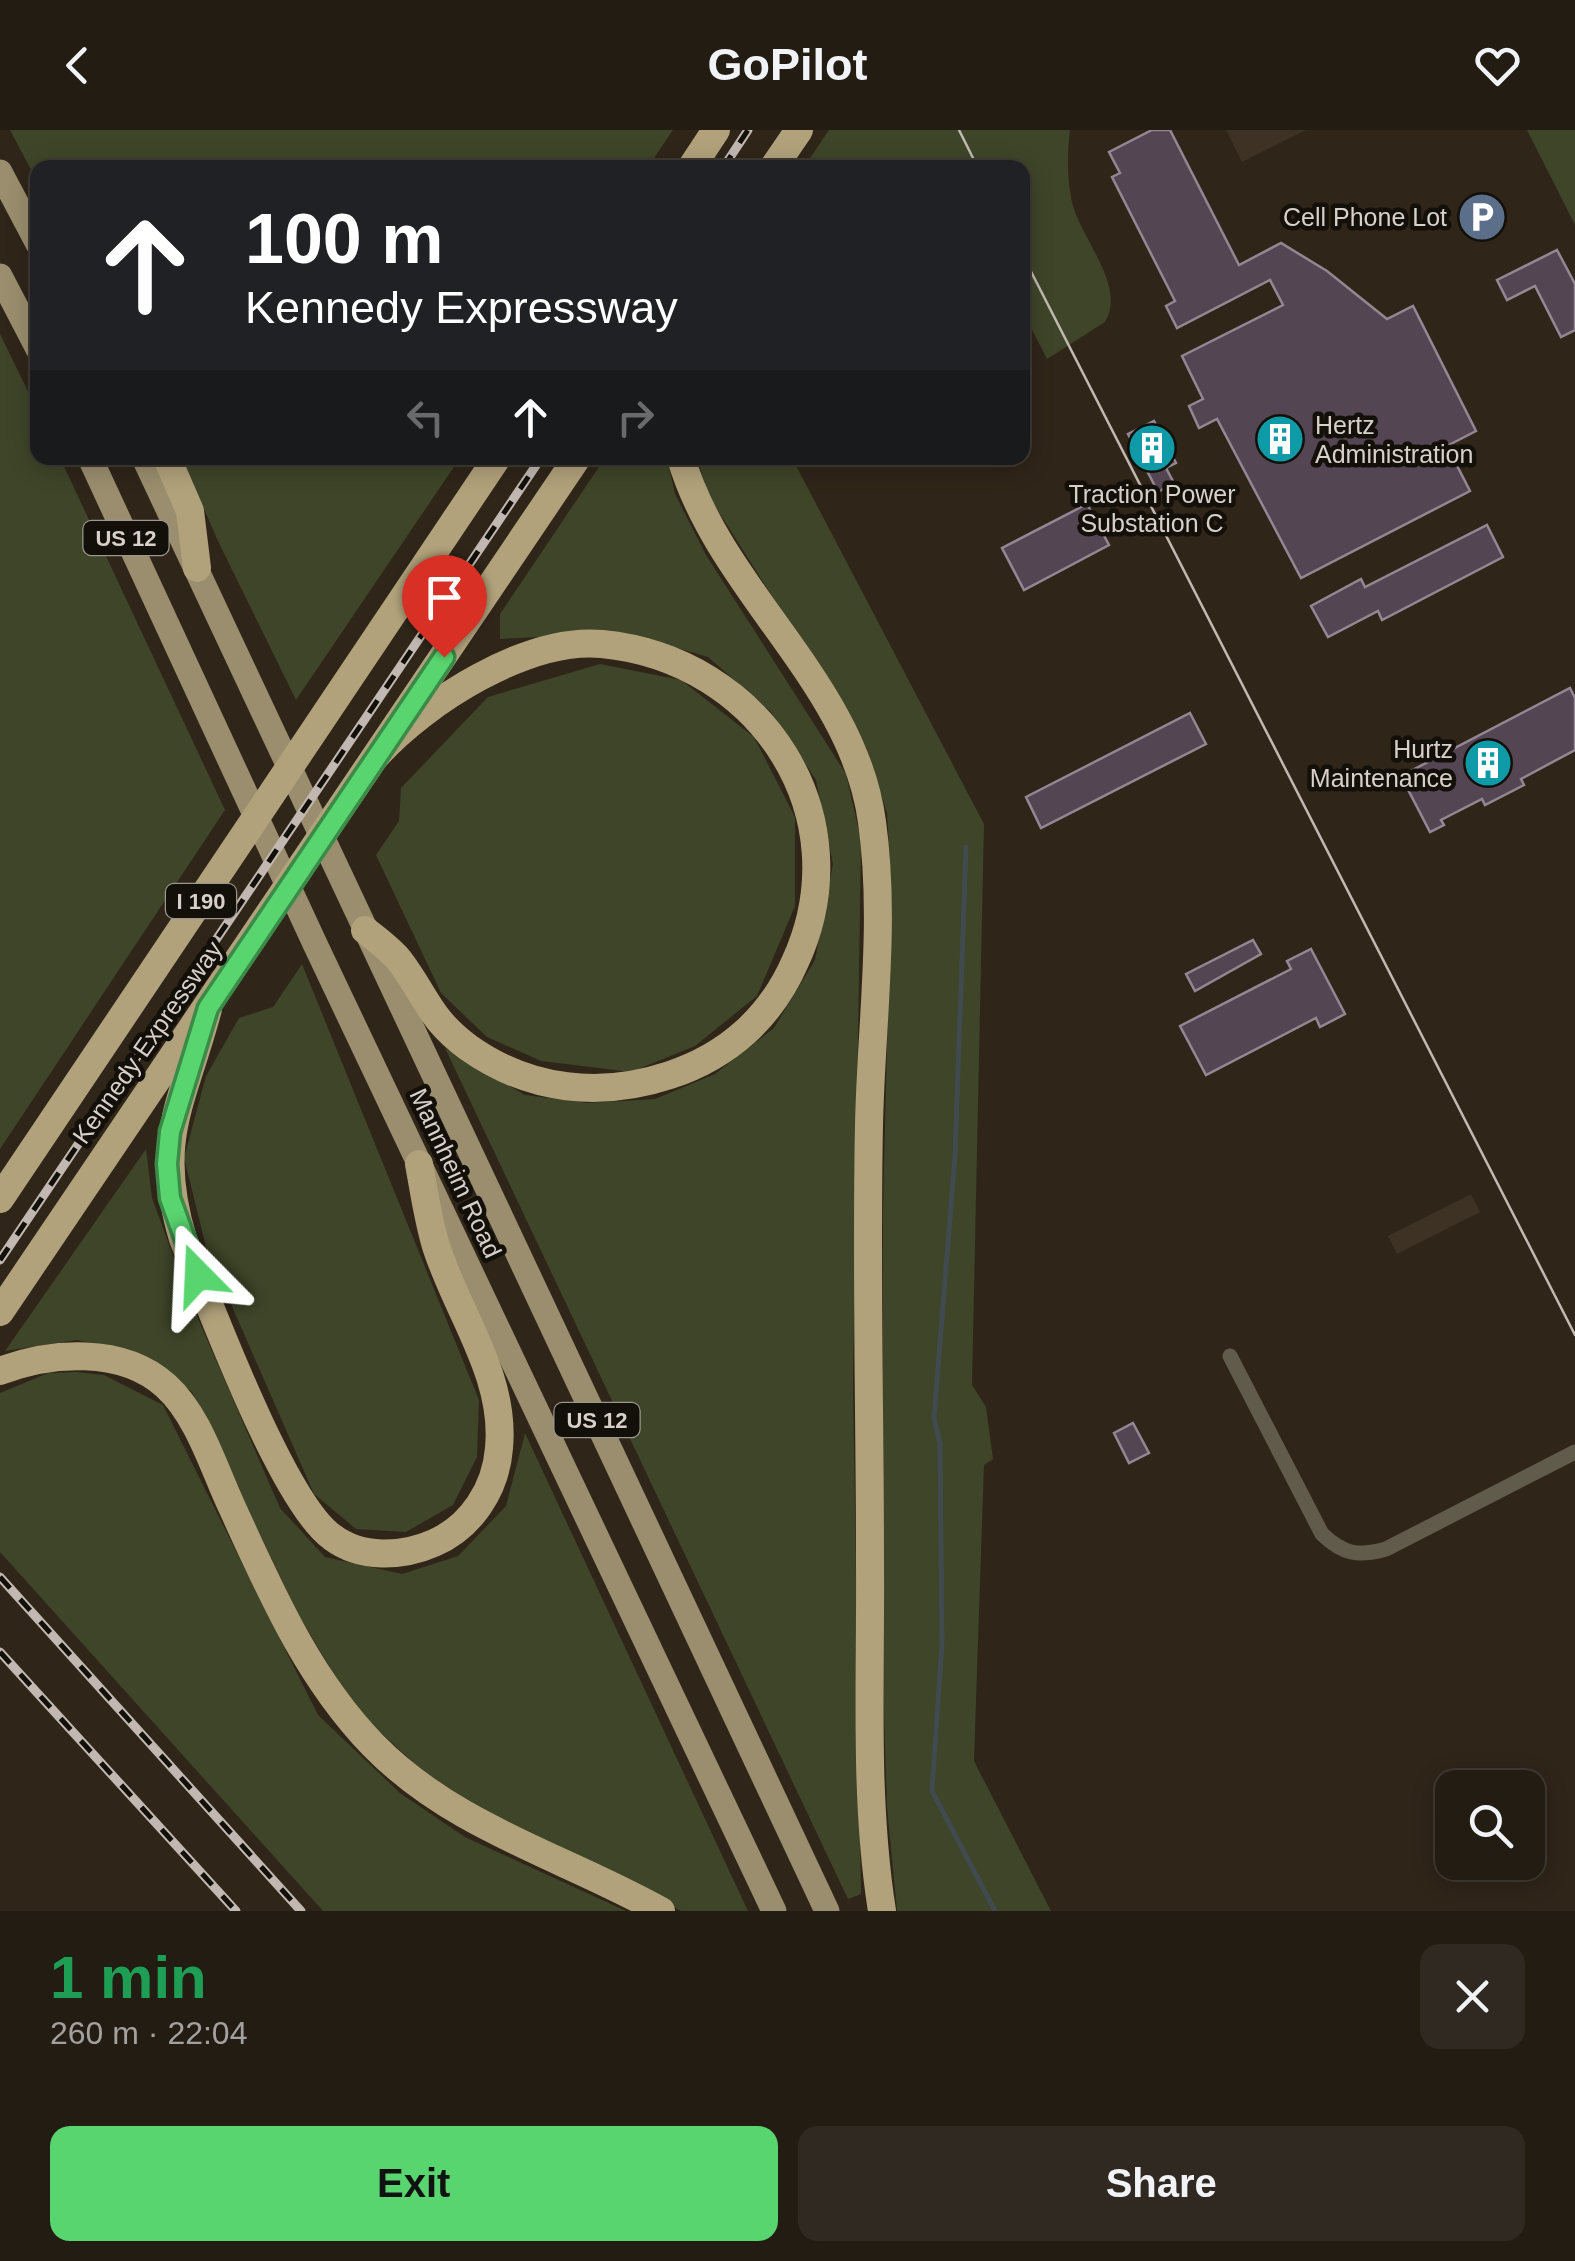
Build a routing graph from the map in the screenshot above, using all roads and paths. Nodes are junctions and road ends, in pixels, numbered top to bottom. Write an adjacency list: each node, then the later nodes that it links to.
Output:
1 (716, 130): 3 (highway)
2 (798, 130): 4 (highway)
3 (696, 160)
4 (778, 160)
5 (0, 172): 6 (main road)
6 (30, 229)
7 (0, 276): 8 (main road)
8 (30, 334)
9 (93, 465): 21 (main road, Mannheim Road / US 12)
10 (147, 465): 16 (main road, Mannheim Road / US 12)
11 (170, 465): 16 (highway)
12 (477, 465): 17 (highway)
13 (493, 465): 17 (highway, Kennedy Expressway / I 190)
14 (573, 465): 18 (highway, Kennedy Expressway / I 190)
15 (683, 465): 30 (highway)
16 (197, 568): 19 (main road, Mannheim Road / US 12)
17 (401, 602): 22 (highway, Kennedy Expressway / I 190)
18 (377, 755): 19 (highway); 20 (highway, Kennedy Expressway / I 190)
19 (366, 930): 29 (main road, Mannheim Road / US 12)
20 (208, 1008): 21 (highway); 23 (highway, Kennedy Expressway / I 190)
21 (418, 1164): 28 (main road, Mannheim Road / US 12)
22 (0, 1199)
23 (0, 1312)
24 (1230, 1356): 26 (street)
25 (0, 1371): 27 (highway)
26 (1575, 1452)
27 (661, 1911)
28 (774, 1911)
29 (827, 1911)
30 (882, 1911)

